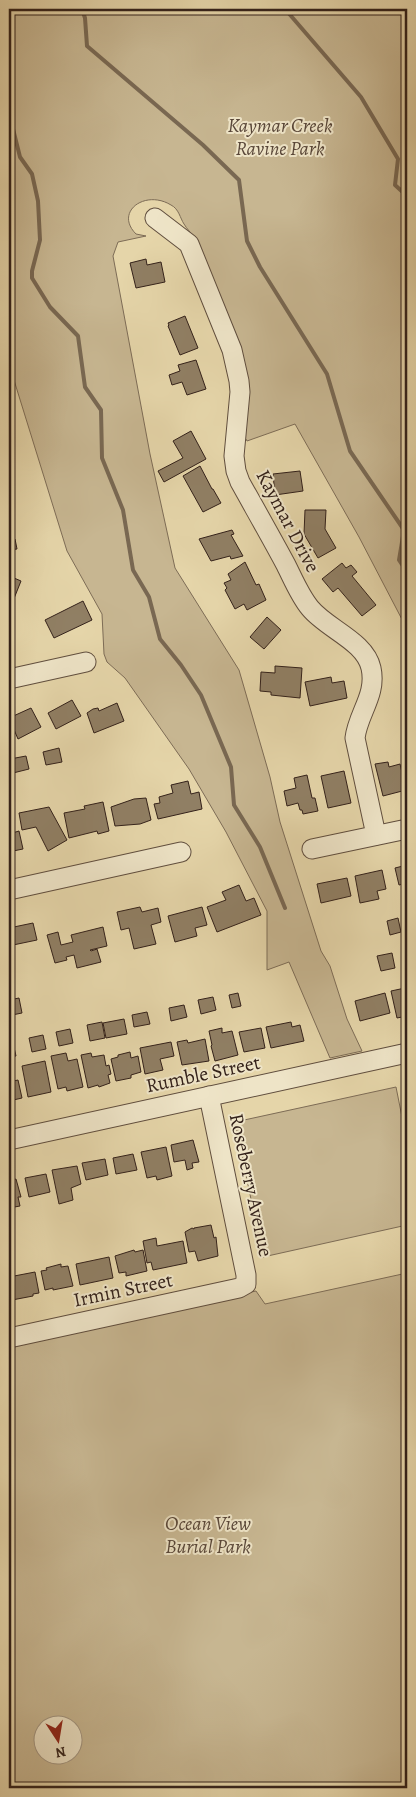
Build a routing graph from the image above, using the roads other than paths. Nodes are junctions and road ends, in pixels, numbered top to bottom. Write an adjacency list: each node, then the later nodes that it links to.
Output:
1 (155, 218): 5 (street, Kaymar Drive)
2 (86, 662): 3 (street)
3 (9, 679)
4 (407, 829): 5 (street)
5 (376, 835): 6 (street)
6 (312, 849)
7 (181, 852): 8 (street)
8 (9, 890)
9 (407, 1053): 10 (street, Rumble Street)
10 (209, 1096): 11 (street, Rumble Street); 12 (street, Roseberry Avenue)
11 (9, 1140)
12 (246, 1284): 13 (street, Irmin Street)
13 (9, 1338)

